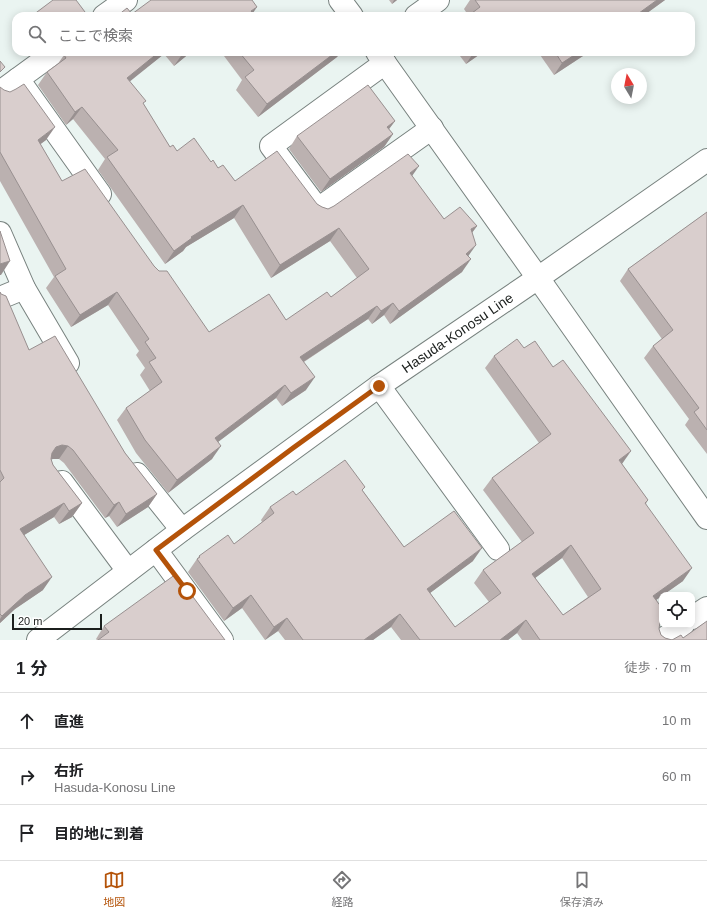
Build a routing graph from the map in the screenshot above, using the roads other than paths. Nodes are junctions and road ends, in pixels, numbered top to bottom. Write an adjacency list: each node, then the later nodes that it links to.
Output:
1 (126, 0): 4 (street)
2 (340, 0): 5 (street)
3 (438, 0): 6 (street)
4 (110, 12)
5 (349, 12)
6 (422, 12)
7 (50, 56): 9 (street)
8 (381, 58): 11 (street); 11 (street)
9 (18, 79): 10 (street); 13 (street)
10 (0, 92)
11 (432, 128): 15 (street)
12 (707, 160): 15 (street, Hasuda-Konosu Line)
13 (110, 208)
14 (0, 234): 16 (street)
15 (538, 278): 19 (street, Hasuda-Konosu Line); 22 (street)
16 (24, 288): 17 (street); 18 (street)
17 (0, 298)
18 (77, 378)
19 (379, 386): 23 (street, Hasuda-Konosu Line); 24 (street)
20 (126, 460): 23 (street)
21 (54, 471): 26 (street)
22 (706, 515)
23 (182, 530): 25 (street, Hasuda-Konosu Line)
24 (498, 549)
25 (156, 550): 26 (street, Hasuda-Konosu Line); 31 (street)
26 (128, 571): 30 (street, Hasuda-Konosu Line)
27 (707, 608): 28 (street)
28 (695, 616)
29 (679, 628): 32 (street)
30 (38, 640)
31 (222, 640)
32 (662, 640)

